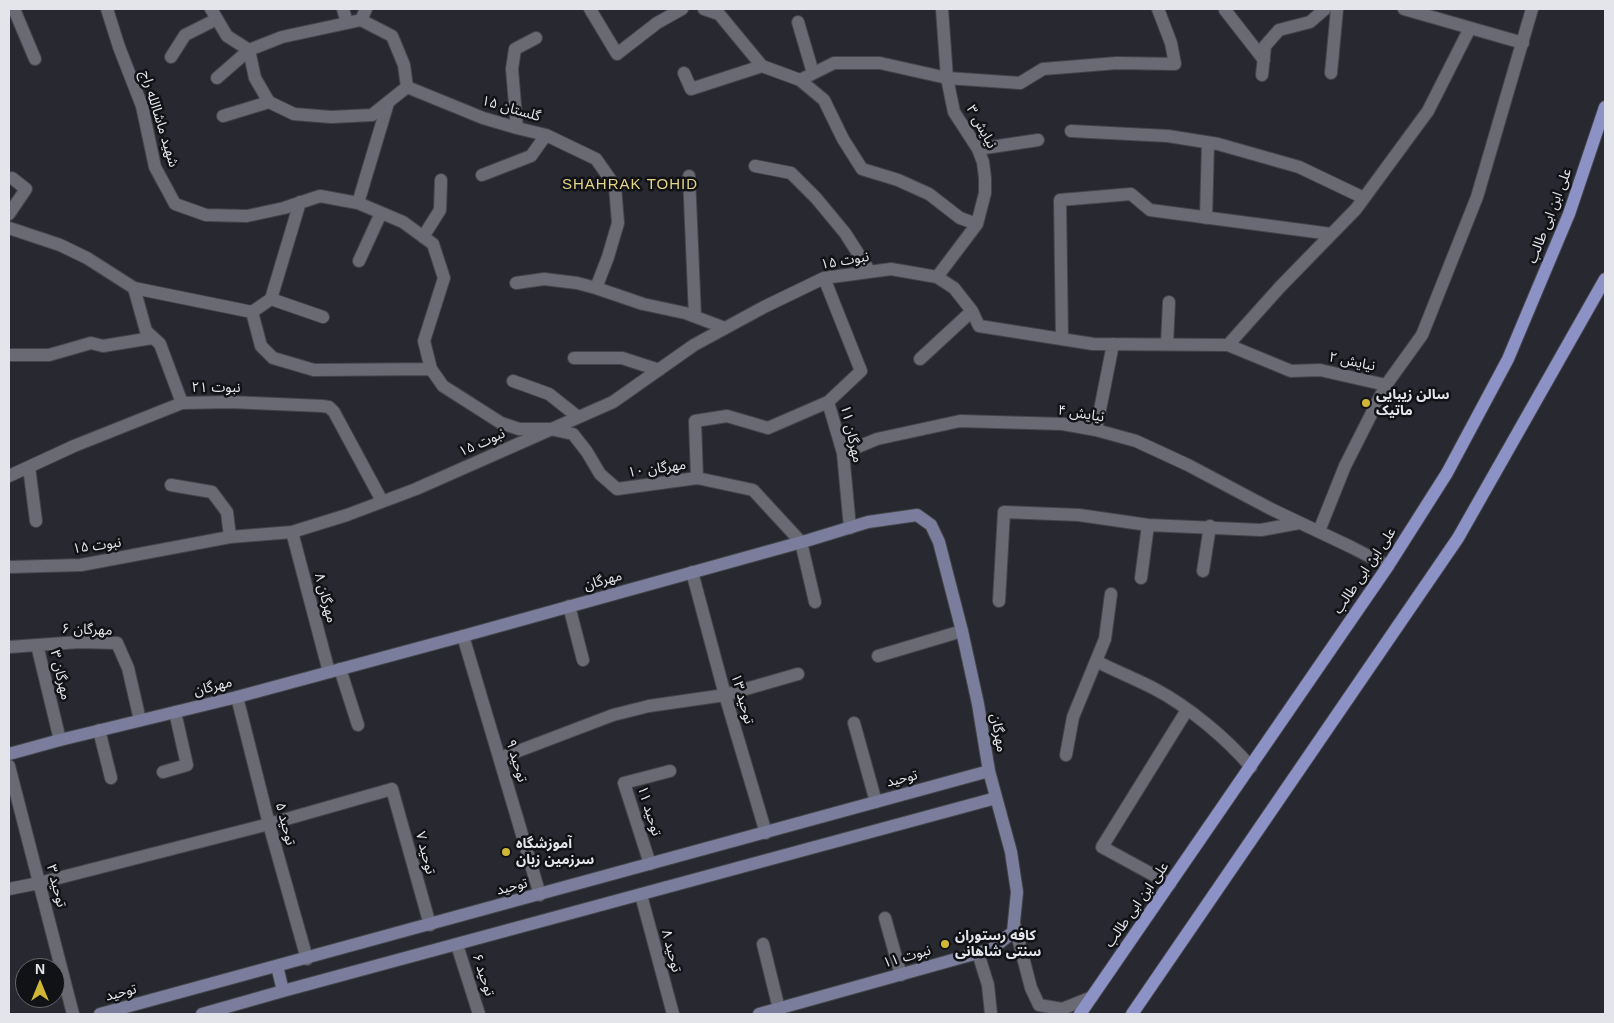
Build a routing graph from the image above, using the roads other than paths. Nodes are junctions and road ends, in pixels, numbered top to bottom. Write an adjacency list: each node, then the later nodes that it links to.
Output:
1 (14, 9): 23 (street)
2 (106, 9): 50 (street, شهید ماشاالله راج)
3 (343, 9): 17 (street)
4 (590, 9): 5 (street)
5 (682, 9)
6 (704, 9): 25 (street)
7 (942, 9): 31 (street, نیایش ۳)
8 (1158, 9): 31 (street)
9 (1325, 9): 24 (street)
10 (1337, 9): 28 (street)
11 (1404, 9): 18 (street)
12 (1532, 9): 20 (street, نیایش ۲)
13 (1225, 10): 24 (street)
14 (214, 14): 21 (street); 22 (street)
15 (364, 15): 17 (street); 33 (street)
16 (798, 22): 27 (street)
17 (347, 23): 21 (street)
18 (1470, 28): 20 (street); 49 (street)
19 (536, 38): 38 (street)
20 (1523, 43): 85 (street, نیایش ۲)
21 (249, 50): 30 (street); 34 (street)
22 (171, 58)
23 (35, 59)
24 (1264, 60): 29 (street)
25 (762, 66): 26 (street); 32 (street)
26 (684, 73)
27 (814, 73): 31 (street); 32 (street)
28 (1331, 73)
29 (1262, 75)
30 (217, 78)
31 (947, 78): 43 (street, نیایش ۳)
32 (800, 80): 55 (street)
33 (407, 87): 35 (street); 38 (street, گلستان ۱۵)
34 (269, 102): 35 (street); 37 (street)
35 (388, 103): 51 (street)
36 (1605, 107): 106 (main road, علی ابن ابی طالب)
37 (223, 116)
38 (517, 128): 40 (street, گلستان ۱۵)
39 (1071, 131): 42 (street)
40 (546, 134): 45 (street); 66 (street, گلستان ۱۵)
41 (1038, 140): 43 (street)
42 (1208, 143): 49 (street); 54 (street)
43 (978, 149): 55 (street, نیایش ۳)
44 (755, 166): 60 (street)
45 (482, 175)
46 (689, 176): 71 (street)
47 (12, 178): 53 (street)
48 (441, 180): 58 (street)
49 (1364, 198): 57 (street)
50 (300, 202): 51 (street, شهید ماشاالله راج); 67 (street)
51 (358, 203): 52 (street, شهید ماشاالله راج)
52 (381, 212): 58 (street, شهید ماشاالله راج); 59 (street)
53 (9, 214)
54 (1206, 218): 57 (street); 75 (street)
55 (977, 224): 61 (street, نیایش ۳)
56 (9, 228): 65 (street)
57 (1331, 234): 78 (street)
58 (423, 237): 82 (street, شهید ماشاالله راج)
59 (359, 261)
60 (870, 272): 61 (street, نبوت ۱۵); 62 (street, نبوت ۱۵)
61 (937, 277): 69 (street, نیایش ۲)
62 (824, 278): 73 (street, نبوت ۱۵); 86 (street, مهرگان ۱۱)
63 (1605, 279): 173 (main road)
64 (516, 283): 66 (street)
65 (134, 288): 70 (street); 74 (street)
66 (596, 288): 71 (street)
67 (271, 299): 70 (street); 72 (street)
68 (1169, 302): 77 (street)
69 (972, 311): 75 (street, نیایش ۲); 81 (street)
70 (252, 312): 82 (street)
71 (695, 316): 73 (street)
72 (323, 317)
73 (726, 328): 83 (street, نبوت ۱۵)
74 (152, 338): 79 (street); 87 (street)
75 (1062, 339): 76 (street, نیایش ۲)
76 (1113, 344): 77 (street, نیایش ۲); 90 (street)
77 (1167, 344): 78 (street, نیایش ۲)
78 (1228, 345): 85 (street, نیایش ۲)
79 (9, 355)
80 (574, 358): 83 (street)
81 (920, 359)
82 (431, 369): 89 (street, شهید ماشاالله راج)
83 (659, 370): 88 (street, نبوت ۱۵)
84 (513, 381): 88 (street)
85 (1386, 385): 102 (street)
86 (828, 402): 91 (street, مهرگان ۱۱); 94 (street)
87 (182, 403): 92 (street, نبوت ۲۱); 96 (street, نبوت ۲۱)
88 (578, 417): 89 (street, نبوت ۱۵)
89 (550, 429): 94 (street, مهرگان ۱۰); 96 (street, نبوت ۱۵)
90 (1096, 430): 91 (street, نیایش ۴); 98 (street, نیایش ۴)
91 (843, 453): 101 (street, مهرگان ۱۱)
92 (29, 467): 93 (street, نبوت ۲۱); 97 (street)
93 (9, 476)
94 (697, 478): 105 (street, مهرگان ۱۰)
95 (171, 484): 104 (street)
96 (382, 501): 103 (street, نبوت ۱۵)
97 (36, 521)
98 (1299, 523): 100 (street); 102 (street, نیایش ۴)
99 (1148, 525): 100 (street); 110 (street); 113 (street)
100 (1210, 526): 108 (street)
101 (850, 528): 105 (street, مهرگان); 115 (street, مهرگان)
102 (1319, 531): 106 (street, نیایش ۴)
103 (292, 532): 104 (street, نبوت ۱۵); 122 (street, مهرگان ۸)
104 (230, 537): 107 (street, نبوت ۱۵)
105 (801, 542): 109 (street, مهرگان); 112 (street)
106 (1388, 566): 137 (main road, علی ابن ابی طالب)
107 (9, 567)
108 (1203, 571)
109 (692, 572): 114 (street, مهرگان); 124 (street, توحید ۱۳)
110 (1141, 578)
111 (1112, 594): 121 (street)
112 (815, 602)
113 (999, 602)
114 (570, 606): 116 (street, مهرگان); 120 (street)
115 (962, 631): 119 (street); 138 (street, مهرگان)
116 (463, 636): 122 (street, مهرگان); 135 (street, توحید ۹)
117 (37, 645): 118 (street, مهرگان ۳); 128 (street, مهرگان ۶); 132 (street, مهرگان ۳)
118 (9, 647)
119 (878, 656)
120 (583, 660)
121 (1096, 661): 126 (street); 134 (street)
122 (334, 671): 125 (street, مهرگان); 130 (street, مهرگان ۸)
123 (798, 674): 124 (street)
124 (725, 696): 135 (street); 145 (street, توحید ۱۳)
125 (237, 697): 127 (street, مهرگان); 144 (street, توحید ۵)
126 (1187, 710): 137 (street); 148 (street)
127 (175, 712): 128 (street, مهرگان); 139 (street)
128 (140, 720): 131 (street, مهرگان)
129 (854, 723): 143 (street)
130 (358, 725)
131 (99, 730): 132 (street, مهرگان); 141 (street)
132 (60, 740): 133 (street, مهرگان)
133 (9, 754)
134 (1066, 755)
135 (500, 758): 150 (street, توحید ۹)
136 (9, 766): 147 (street, توحید ۳)
137 (1251, 767): 148 (main road, علی ابن ابی طالب)
138 (989, 771): 142 (street, مهرگان); 143 (street, توحید)
139 (163, 772)
140 (670, 772): 146 (street, توحید ۱۱)
141 (112, 778)
142 (996, 798): 151 (street); 153 (street, نبوت ۱۱)
143 (876, 802): 145 (street, توحید)
144 (269, 824): 147 (street); 154 (street, توحید ۷); 158 (street, توحید ۵)
145 (766, 833): 146 (street, توحید)
146 (650, 864): 150 (street, توحید)
147 (40, 883): 149 (street); 164 (street, توحید ۳)
148 (1170, 884): 162 (main road, علی ابن ابی طالب)
149 (9, 889)
150 (540, 895): 154 (street, توحید)
151 (641, 895): 155 (street); 168 (street, توحید ۸)
152 (885, 918): 160 (street)
153 (1014, 923): 157 (street, نبوت ۱۱); 162 (street)
154 (430, 925): 158 (street, توحید)
155 (457, 944): 161 (street); 167 (street, توحید ۶)
156 (763, 944): 163 (street)
157 (978, 953): 160 (street, نبوت ۱۱); 170 (street)
158 (307, 959): 159 (street, توحید)
159 (277, 966): 161 (street); 165 (street, توحید)
160 (901, 975): 163 (street, نبوت ۱۱)
161 (283, 991): 166 (street)
162 (1092, 997): 171 (street); 172 (main road, علی ابن ابی طالب)
163 (779, 1009): 169 (street, نبوت ۱۱)
164 (73, 1014)
165 (100, 1014)
166 (202, 1014)
167 (479, 1014)
168 (673, 1014)
169 (759, 1014)
170 (991, 1014)
171 (1074, 1014)
172 (1080, 1014)
173 (1132, 1014)

